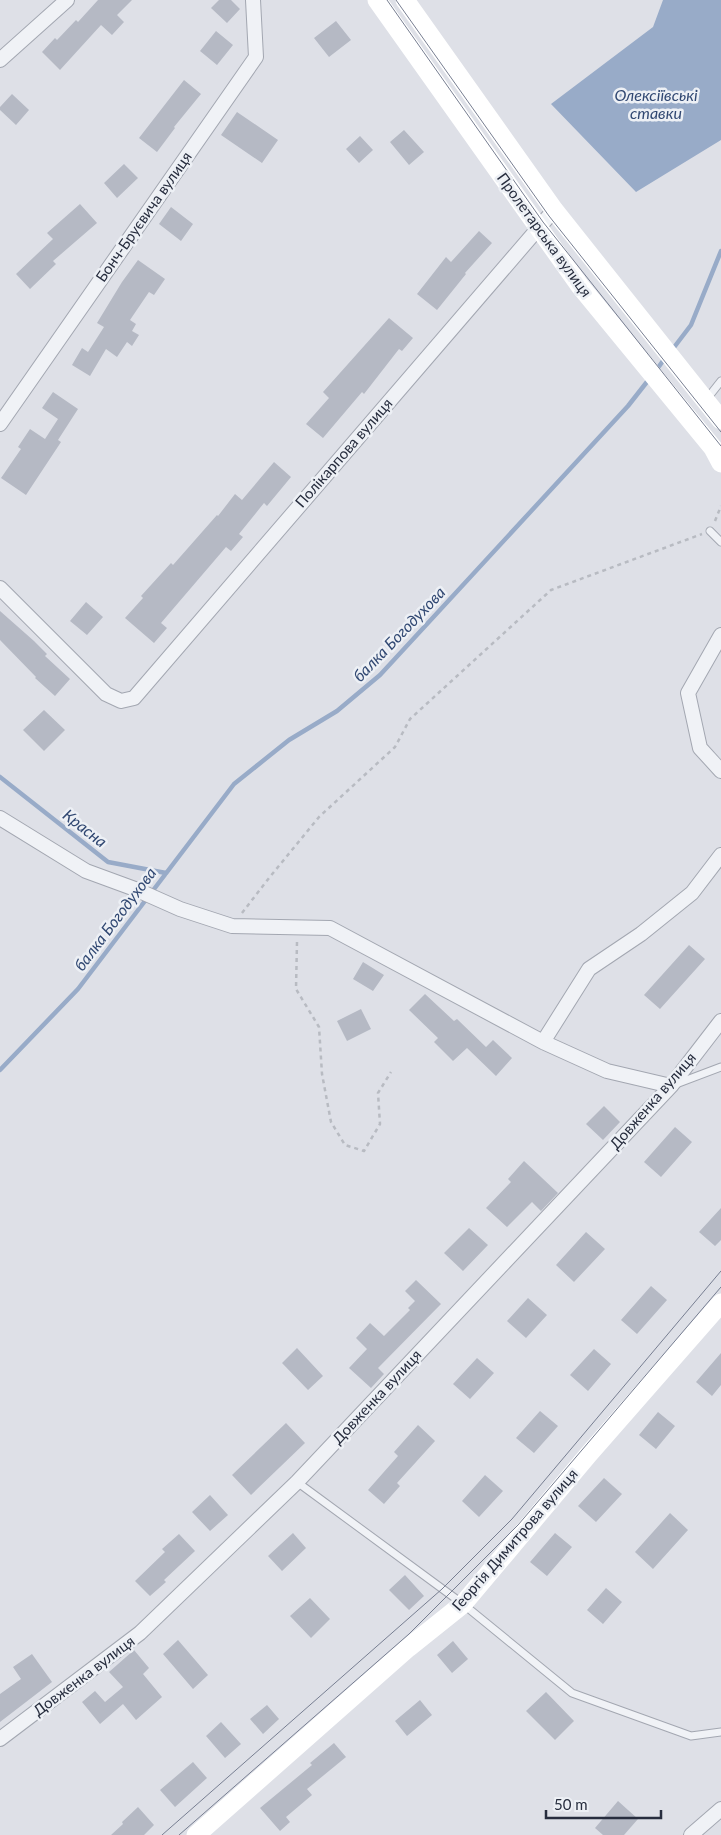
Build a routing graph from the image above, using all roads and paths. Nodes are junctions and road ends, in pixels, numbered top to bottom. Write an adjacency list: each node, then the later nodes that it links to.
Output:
1 (67, 0): 5 (street)
2 (253, 0): 11 (street, Бонч-Бруєвича вулиця)
3 (377, 0): 7 (main road, Пролетарська вулиця)
4 (405, 0): 6 (main road, Пролетарська вулиця)
5 (0, 60)
6 (554, 210): 7 (street, Полікарпова вулиця); 9 (main road, Пролетарська вулиця)
7 (537, 228): 12 (main road, Пролетарська вулиця); 16 (street, Полікарпова вулиця)
8 (721, 381): 9 (lane)
9 (705, 400): 10 (main road, Пролетарська вулиця)
10 (721, 420)
11 (0, 424)
12 (721, 462)
13 (721, 506): 14 (path)
14 (710, 531): 15 (lane); 21 (path)
15 (721, 542)
16 (0, 588)
17 (721, 635): 18 (street)
18 (721, 771)
19 (0, 818): 21 (street)
20 (721, 855): 24 (street)
21 (232, 926): 22 (street)
22 (297, 928): 24 (street); 26 (path)
23 (721, 1021): 27 (street, Довженка вулиця)
24 (543, 1042): 27 (street)
25 (721, 1067): 27 (lane)
26 (391, 1072)
27 (671, 1086): 29 (street, Довженка вулиця)
28 (721, 1303): 30 (main road, Георгія Димитрова вулиця)
29 (296, 1482): 30 (lane); 32 (street, Довженка вулиця)
30 (463, 1604): 31 (lane); 34 (main road, Георгія Димитрова вулиця)
31 (721, 1732)
32 (0, 1739)
33 (721, 1809): 35 (street)
34 (196, 1835)
35 (691, 1835)

